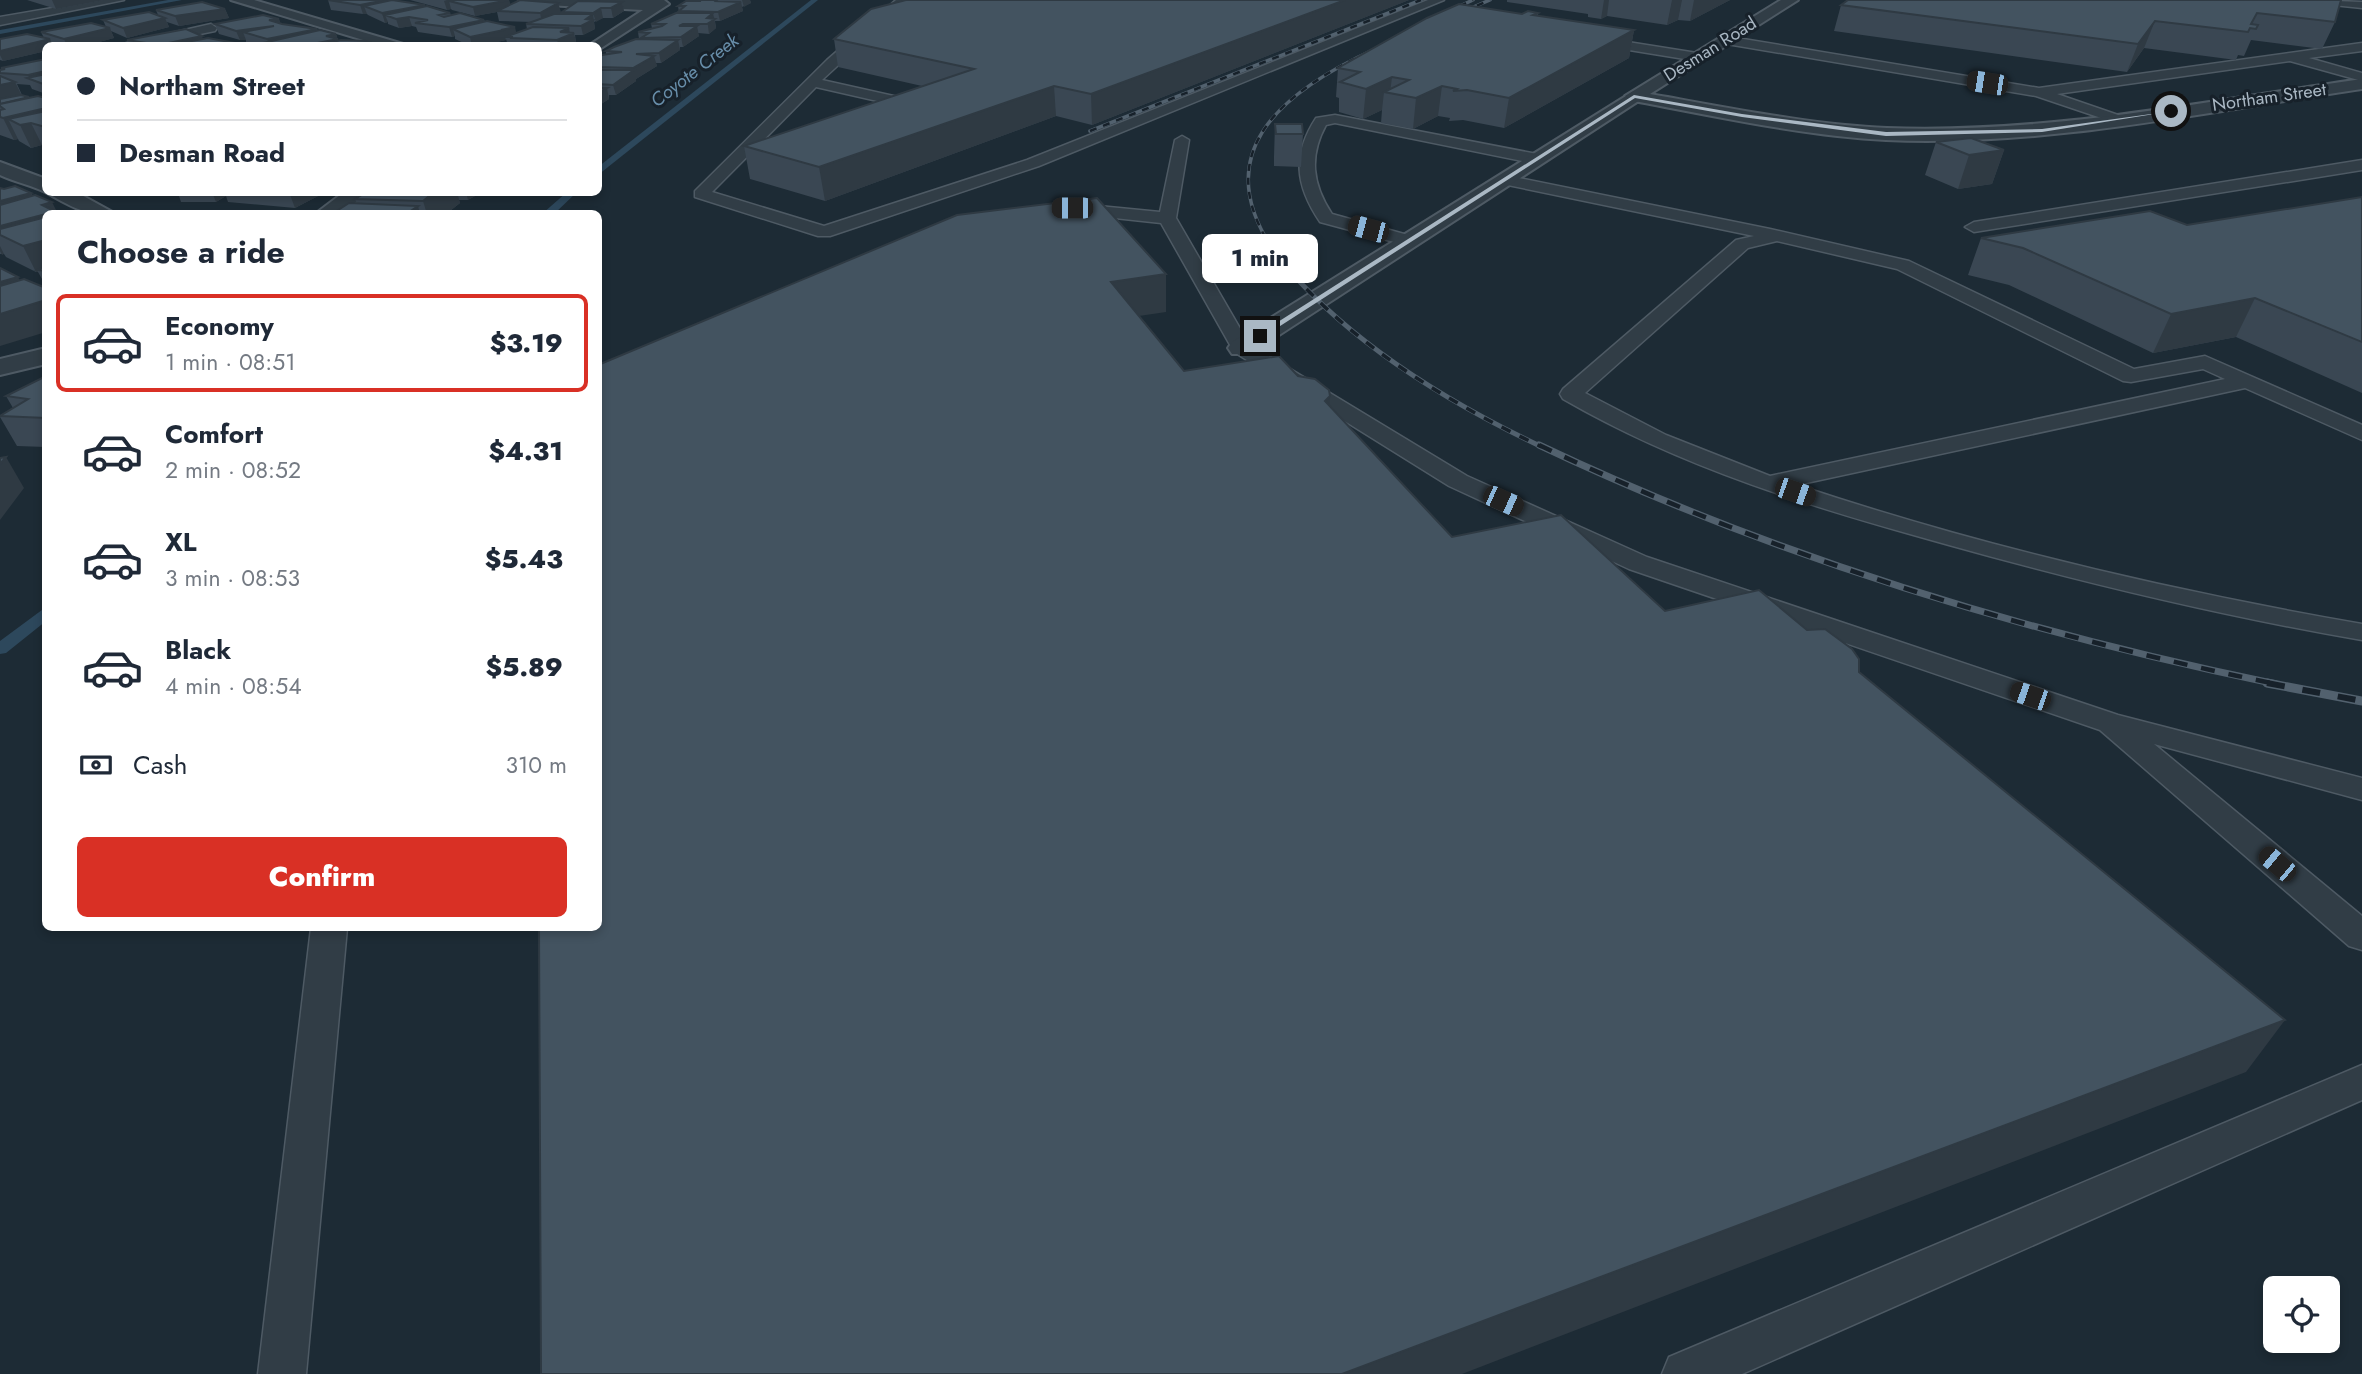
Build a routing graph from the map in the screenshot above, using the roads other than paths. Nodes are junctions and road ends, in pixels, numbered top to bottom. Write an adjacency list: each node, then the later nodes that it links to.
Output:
1 (118, 0): 10 (lane)
2 (238, 0): 15 (street)
3 (526, 0): 8 (street)
4 (903, 0): 22 (lane)
5 (1438, 0): 31 (lane)
6 (1791, 0): 17 (street, Desman Road)
7 (2314, 0): 9 (lane)
8 (664, 3): 16 (street)
9 (2362, 5)
10 (0, 21)
11 (211, 28): 14 (lane)
12 (1573, 38): 19 (lane)
13 (1698, 39): 17 (lane)
14 (140, 42)
15 (388, 42)
16 (602, 42)
17 (1723, 42): 19 (street, Desman Road); 24 (lane)
18 (2362, 47): 20 (lane)
19 (1697, 57): 25 (street, Desman Road)
20 (2290, 57): 21 (lane); 24 (lane)
21 (2362, 77)
22 (813, 82): 26 (lane); 31 (lane)
23 (2362, 84): 27 (street, Northam Street)
24 (2039, 92): 27 (lane)
25 (1634, 96): 27 (street, Northam Street); 30 (street, Desman Road)
26 (885, 113)
27 (2116, 119)
28 (1182, 140): 41 (lane)
29 (769, 152): 31 (lane)
30 (1537, 159): 34 (street, Desman Road); 44 (lane)
31 (730, 165)
32 (2362, 165): 42 (lane)
33 (0, 168): 35 (street)
34 (1504, 180): 43 (lane); 44 (street, Desman Road)
35 (42, 185)
36 (66, 196): 38 (street)
37 (353, 196): 39 (street)
38 (97, 210)
39 (332, 210)
40 (1044, 210): 41 (lane)
41 (1167, 218): 45 (lane)
42 (1974, 227)
43 (1777, 236): 48 (lane); 50 (lane)
44 (1409, 241): 45 (street, Desman Road)
45 (1241, 348): 52 (lane)
46 (42, 357): 47 (street)
47 (0, 367)
48 (2247, 381): 49 (lane); 50 (lane)
49 (2362, 433)
50 (1771, 483): 51 (lane)
51 (2362, 632)
52 (2108, 722): 53 (lane); 55 (lane)
53 (2362, 789)
54 (329, 931): 57 (lane)
55 (2362, 936)
56 (2362, 1082): 58 (lane)
57 (282, 1374)
58 (1686, 1374)

